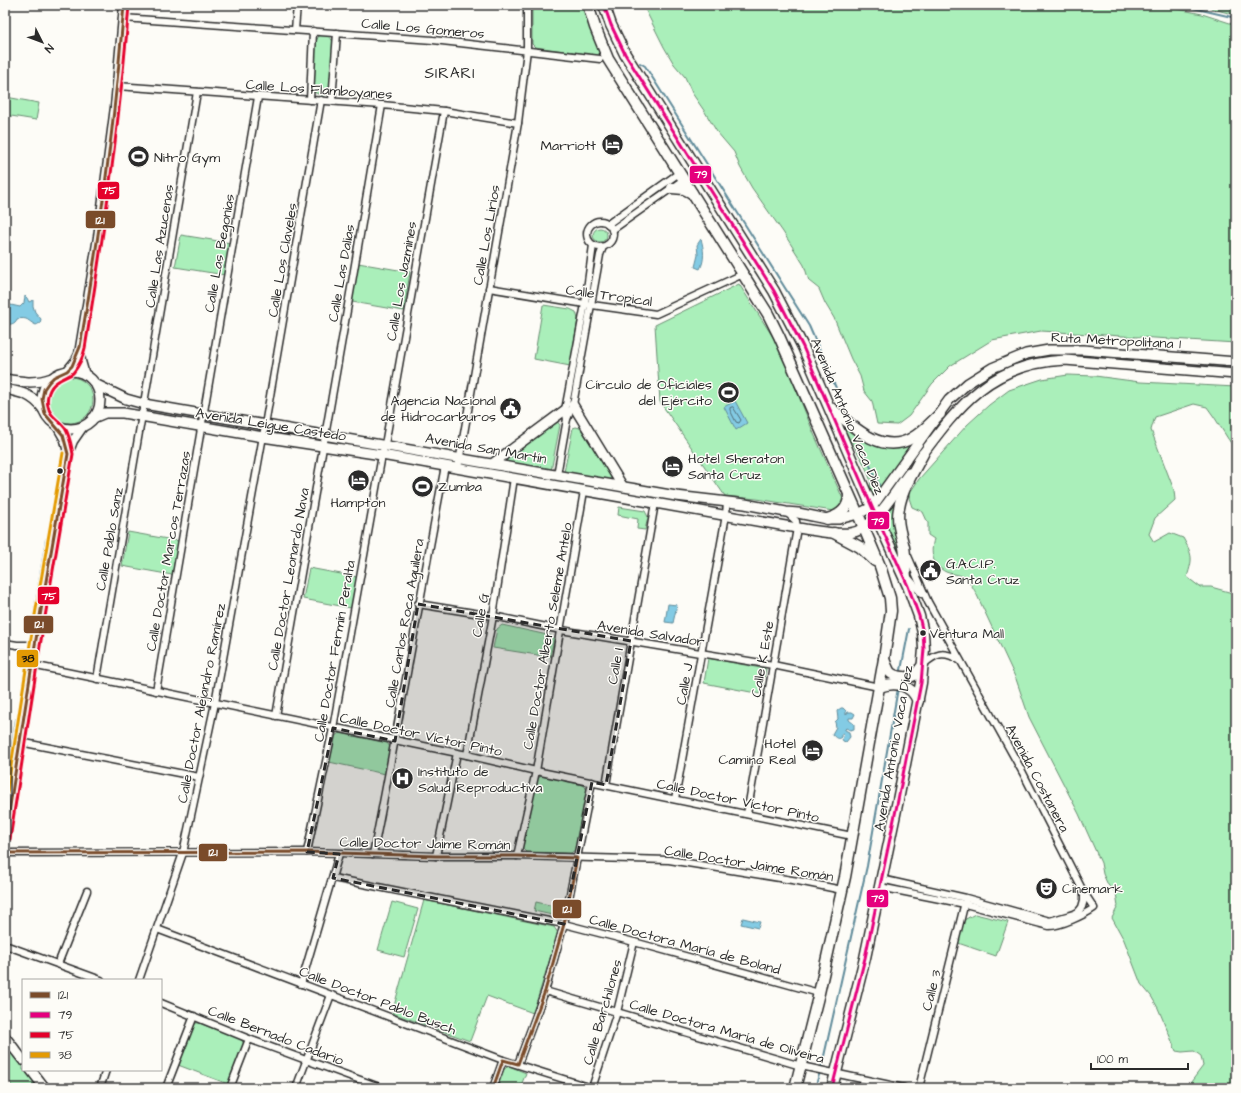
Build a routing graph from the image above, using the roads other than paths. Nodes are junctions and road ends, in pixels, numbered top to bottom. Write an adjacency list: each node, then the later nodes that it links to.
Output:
1 (124, 5): 6 (street)
2 (297, 5): 7 (street)
3 (527, 5): 10 (street, Calle Los Lirios)
4 (588, 5): 21 (highway, Avenida Antonio Vaca Diez)
5 (604, 5): 30 (highway, Avenida Antonio Vaca Diez)
6 (123, 18): 7 (street, Calle Los Gomeros); 12 (street)
7 (295, 30): 8 (street, Calle Los Gomeros)
8 (313, 31): 9 (street, Calle Los Gomeros); 15 (street)
9 (337, 33): 10 (street, Calle Los Gomeros); 17 (street)
10 (527, 50): 11 (street, Calle Los Gomeros); 20 (street, Calle Los Lirios)
11 (600, 59)
12 (117, 86): 13 (street, Calle Los Flamboyanes); 32 (street)
13 (197, 92): 14 (street, Calle Los Flamboyanes); 41 (street, Calle Las Azucenas)
14 (258, 97): 15 (street, Calle Los Flamboyanes); 45 (street, Calle Las Begonias)
15 (310, 100): 16 (street, Calle Los Flamboyanes)
16 (321, 100): 17 (street, Calle Los Flamboyanes); 49 (street, Calle Los Claveles)
17 (332, 101): 18 (street, Calle Los Flamboyanes)
18 (382, 105): 19 (street, Calle Los Flamboyanes); 53 (street, Calle Las Dalias)
19 (444, 111): 20 (street, Calle Los Flamboyanes); 55 (street, Calle Los Jazmines)
20 (518, 123): 29 (street, Calle Los Lirios)
21 (681, 176): 22 (street); 23 (highway, Avenida Antonio Vaca Diez); 24 (street)
22 (672, 188): 23 (highway); 25 (street)
23 (692, 193): 28 (highway, Avenida Antonio Vaca Diez)
24 (608, 224): 25 (street); 26 (street)
25 (612, 230): 27 (street)
26 (593, 245): 27 (street); 31 (street)
27 (603, 247): 31 (street)
28 (743, 274): 30 (highway); 31 (street, Calle Tropical); 69 (highway, Avenida Antonio Vaca Diez)
29 (489, 288): 31 (street, Calle Tropical); 60 (street, Calle Los Lirios)
30 (774, 291): 42 (highway, Avenida Antonio Vaca Diez)
31 (588, 305): 44 (street)
32 (80, 347): 34 (street); 36 (street)
33 (1236, 362): 46 (main road, Ruta Metropolitana 1)
34 (67, 371): 36 (main road); 37 (main road)
35 (1236, 374): 58 (main road, Ruta Metropolitana 1)
36 (85, 375): 39 (main road)
37 (52, 378): 38 (main road); 43 (main road)
38 (5, 379)
39 (97, 385): 41 (main road, Avenida San Martín); 48 (main road)
40 (5, 389): 43 (main road)
41 (144, 404): 45 (main road, Avenida San Martín); 47 (street, Calle Pablo Sanz)
42 (830, 408): 46 (highway); 75 (highway, Avenida Antonio Vaca Diez)
43 (43, 409): 50 (main road)
44 (569, 411): 61 (main road); 64 (street); 67 (main road)
45 (203, 414): 49 (main road, Avenida San Martín); 51 (street, Calle Doctor Marcos Terrazas)
46 (940, 414): 75 (main road, Ruta Metropolitana 1)
47 (142, 417): 48 (main road, Avenida Leigue Castedo); 51 (main road, Avenida Leigue Castedo); 102 (street, Calle Pablo Sanz)
48 (94, 418): 52 (main road)
49 (266, 425): 53 (main road, Avenida San Martín); 54 (street, Calle Doctor Alejandro Ramírez)
50 (57, 426): 52 (main road); 57 (street)
51 (201, 427): 54 (main road, Avenida Leigue Castedo); 104 (street, Calle Doctor Marcos Terrazas)
52 (82, 428): 57 (street)
53 (324, 435): 55 (main road, Avenida San Martín); 56 (street, Calle Las Dalias)
54 (263, 437): 56 (main road, Avenida Leigue Castedo); 106 (street, Calle Doctor Alejandro Ramírez)
55 (385, 445): 59 (street, Calle Los Jazmines); 60 (main road, Avenida San Martín)
56 (323, 446): 59 (main road, Avenida Leigue Castedo); 107 (street, Calle Doctor Leonardo Nava)
57 (68, 454): 95 (street)
58 (923, 454): 79 (main road, Ruta Metropolitana 1); 84 (highway)
59 (382, 455): 62 (main road, Avenida Leigue Castedo); 108 (street, Calle Doctor Fermín Peralta)
60 (459, 458): 61 (main road, Avenida San Martín); 63 (street, Calle Los Lirios)
61 (492, 464): 64 (main road, Avenida San Martín)
62 (445, 466): 63 (main road, Avenida San Martín); 90 (street, Calle Carlos Roca Aguilera)
63 (458, 468): 65 (main road, Avenida San Martín)
64 (557, 475): 66 (main road, Avenida San Martín)
65 (514, 478): 68 (main road, Avenida San Martín); 91 (street, Calle G)
66 (607, 484): 67 (main road, Avenida San Martín); 70 (main road)
67 (624, 487): 71 (main road, Avenida San Martín)
68 (584, 491): 70 (main road, Avenida San Martín); 92 (street, Calle Doctor Alberto Seleme Antelo)
69 (848, 493): 77 (highway, Avenida Antonio Vaca Diez); 80 (highway)
70 (605, 494): 73 (main road, Avenida San Martín)
71 (676, 496): 72 (main road, Avenida San Martín); 74 (main road)
72 (727, 502): 76 (main road, Avenida San Martín); 78 (street, Calle J)
73 (655, 503): 74 (main road, Avenida San Martín); 93 (street, Calle I)
74 (674, 506): 78 (main road, Avenida San Martín)
75 (872, 507): 77 (main road, Avenida San Martín); 79 (highway, Avenida Antonio Vaca Diez)
76 (786, 512): 80 (main road, Avenida San Martín); 81 (street)
77 (858, 514): 80 (main road, Avenida San Martín); 82 (highway, Avenida Antonio Vaca Diez)
78 (726, 515): 81 (main road, Avenida San Martín); 96 (street, Calle J)
79 (876, 516): 82 (main road); 85 (highway, Avenida Antonio Vaca Diez)
80 (827, 519)
81 (797, 528): 83 (main road); 99 (street, Calle K Este)
82 (863, 529): 83 (main road); 86 (highway, Avenida Antonio Vaca Diez)
83 (834, 533): 86 (highway)
84 (904, 548): 87 (highway); 89 (street)
85 (896, 563): 87 (street); 88 (highway, Avenida Antonio Vaca Diez)
86 (880, 566): 97 (highway, Avenida Antonio Vaca Diez)
87 (906, 575): 88 (highway); 89 (street)
88 (908, 586): 100 (highway, Avenida Antonio Vaca Diez)
89 (928, 602): 98 (street, Avenida Costanera)
90 (418, 604): 91 (street, Avenida Salvador); 109 (street, Calle Carlos Roca Aguilera)
91 (493, 616): 92 (street, Avenida Salvador); 112 (street, Calle G)
92 (561, 630): 93 (street, Avenida Salvador); 113 (street, Calle Doctor Alberto Seleme Antelo)
93 (632, 641): 96 (street, Avenida Salvador); 116 (street, Calle I)
94 (5, 643): 95 (street)
95 (35, 645): 101 (street)
96 (702, 653): 99 (street, Avenida Salvador); 117 (street, Calle J)
97 (884, 659): 100 (highway); 103 (highway, Avenida Antonio Vaca Diez)
98 (960, 661): 100 (street); 133 (street, Avenida Costanera)
99 (773, 665): 103 (street, Avenida Salvador); 118 (street, Calle K Este)
100 (922, 665): 105 (highway, Avenida Antonio Vaca Diez)
101 (32, 666): 102 (street, Calle Doctor Víctor Pinto); 110 (street)
102 (97, 679): 104 (street, Calle Doctor Víctor Pinto)
103 (879, 687): 105 (highway); 119 (highway, Avenida Antonio Vaca Diez)
104 (156, 691): 106 (street, Calle Doctor Víctor Pinto)
105 (918, 701): 130 (highway, Avenida Antonio Vaca Diez)
106 (215, 703): 107 (street, Calle Doctor Víctor Pinto); 114 (street, Calle Doctor Alejandro Ramírez)
107 (276, 716): 108 (street, Calle Doctor Víctor Pinto)
108 (333, 728): 109 (street, Calle Doctor Víctor Pinto); 121 (street, Calle Doctor Fermín Peralta)
109 (395, 741): 111 (street, Calle Doctor Víctor Pinto); 125 (street, Calle Carlos Roca Aguilera)
110 (20, 742): 114 (street); 120 (street)
111 (457, 753): 112 (street, Calle Doctor Víctor Pinto); 126 (street)
112 (467, 755): 113 (street, Calle Doctor Víctor Pinto)
113 (536, 771): 115 (street, Calle Doctor Víctor Pinto); 127 (street, Calle Doctor Alberto Seleme Antelo)
114 (199, 777): 123 (street, Calle Doctor Alejandro Ramírez)
115 (592, 782): 116 (street, Calle Doctor Víctor Pinto); 128 (street)
116 (606, 785): 117 (street, Calle Doctor Víctor Pinto)
117 (675, 799): 118 (street, Calle Doctor Víctor Pinto)
118 (747, 814): 119 (street, Calle Doctor Víctor Pinto)
119 (852, 836): 131 (highway, Avenida Antonio Vaca Diez)
120 (5, 838)
121 (307, 852): 123 (street, Calle Doctor Jaime Román); 124 (street, Calle Doctor Jaime Román)
122 (5, 853): 123 (street, Calle Doctor Jaime Román)
123 (183, 853): 136 (street, Calle Doctor Alejandro Ramírez)
124 (339, 854): 125 (street, Calle Doctor Jaime Román); 129 (street)
125 (373, 854): 126 (street, Calle Doctor Jaime Román)
126 (436, 856): 127 (street, Calle Doctor Jaime Román)
127 (517, 856): 128 (street, Calle Doctor Jaime Román)
128 (577, 858): 131 (street, Calle Doctor Jaime Román); 135 (street)
129 (333, 878): 135 (street, Calle Doctora María de Boland); 142 (street)
130 (881, 883): 134 (street); 158 (highway, Avenida Antonio Vaca Diez)
131 (842, 890): 144 (highway, Avenida Antonio Vaca Diez)
132 (87, 891): 139 (street)
133 (1083, 891): 134 (street); 134 (street, Avenida Costanera)
134 (966, 901): 170 (street, Calle 3)
135 (564, 924): 137 (street, Calle Doctora María de Boland); 143 (street)
136 (157, 929): 141 (street, Calle Doctor Alejandro Ramírez); 142 (street, Calle Doctor Pablo Busch)
137 (634, 942): 144 (street, Calle Doctora María de Boland); 147 (street, Calle Barchilones)
138 (5, 945): 139 (street)
139 (58, 964): 140 (street)
140 (98, 979)
141 (139, 979)
142 (301, 984): 145 (street, Calle Doctor Pablo Busch)
143 (545, 991): 147 (street, Calle Doctora María de Oliveira); 154 (street)
144 (820, 993): 155 (highway, Avenida Antonio Vaca Diez)
145 (331, 995): 152 (street); 153 (street, Calle Doctor Pablo Busch)
146 (162, 1003): 148 (street, Calle Bernado Cadario)
147 (617, 1012): 155 (street, Calle Doctora María de Oliveira); 166 (street, Calle Barchilones)
148 (194, 1016): 150 (street, Calle Bernado Cadario); 161 (street)
149 (5, 1037): 151 (main road)
150 (249, 1039): 152 (street, Calle Bernado Cadario); 162 (street)
151 (22, 1059)
152 (307, 1060): 163 (street); 164 (street, Calle Bernado Cadario)
153 (503, 1060): 154 (street, Calle Doctor Pablo Busch); 165 (street)
154 (518, 1064): 166 (street, Calle Doctor Pablo Busch)
155 (805, 1067): 158 (street, Calle Doctora María de Oliveira); 167 (highway, Avenida Antonio Vaca Diez)
156 (32, 1071): 159 (main road)
157 (106, 1071): 160 (street)
158 (834, 1073): 168 (highway, Avenida Antonio Vaca Diez); 169 (street, Calle Doctora María de Oliveira)
159 (45, 1088)
160 (100, 1088)
161 (166, 1088)
162 (230, 1088)
163 (296, 1088)
164 (382, 1088)
165 (492, 1088)
166 (592, 1088)
167 (795, 1088)
168 (832, 1088)
169 (904, 1088)
170 (919, 1088)

